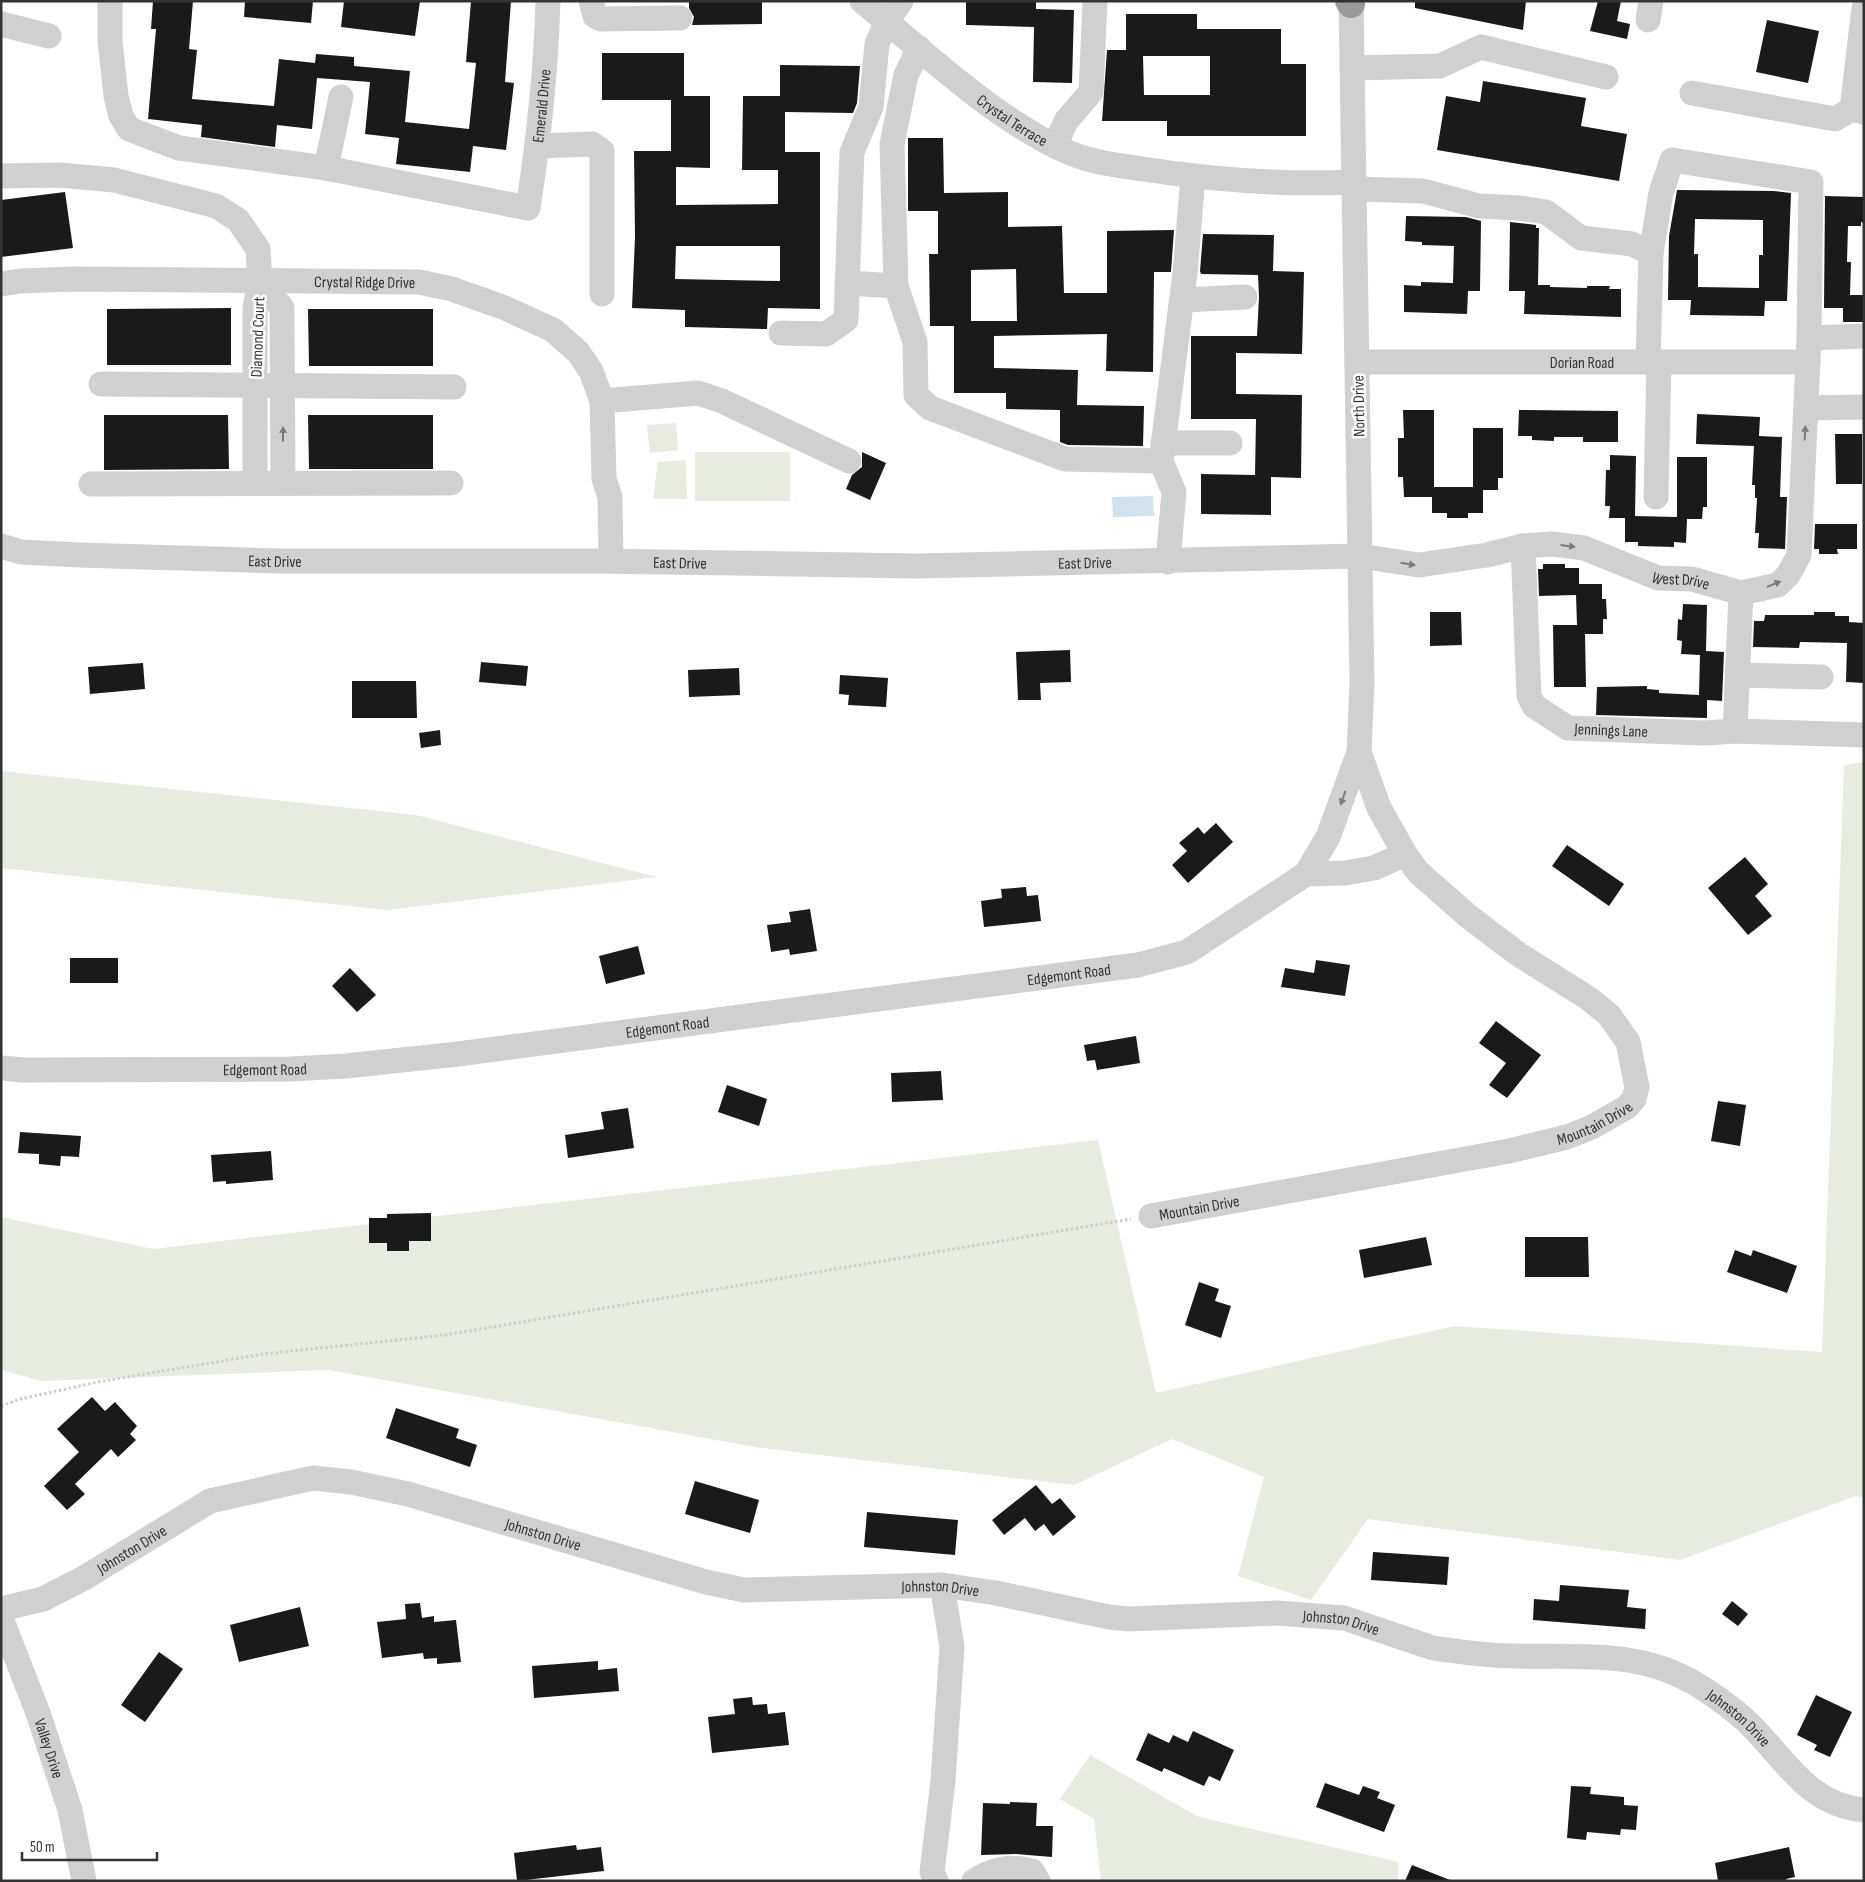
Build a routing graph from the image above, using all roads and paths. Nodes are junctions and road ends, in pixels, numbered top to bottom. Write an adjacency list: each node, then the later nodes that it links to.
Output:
1 (110, 1): 21 (street)
2 (548, 1): 19 (street, Emerald Drive)
3 (591, 1): 9 (street)
4 (862, 1): 8 (street, Crystal Terrace)
5 (1096, 1): 20 (street)
6 (1350, 2): 14 (street, North Drive)
7 (1864, 8): 12 (street)
8 (894, 11): 13 (street, Crystal Terrace); 27 (street)
9 (680, 18)
10 (1, 24): 11 (street)
11 (49, 36)
12 (1862, 47): 18 (street)
13 (919, 48): 20 (street, Crystal Terrace); 29 (street)
14 (1352, 68): 15 (street); 24 (street, North Drive)
15 (1606, 77)
16 (1692, 93): 18 (street)
17 (340, 98): 21 (street)
18 (1858, 110)
19 (538, 146): 21 (street, Emerald Drive); 30 (street)
20 (1055, 146): 23 (street, Crystal Terrace)
21 (326, 168)
22 (1, 176): 26 (street)
23 (1194, 177): 24 (street, Crystal Terrace); 32 (street)
24 (1355, 186): 25 (street, Crystal Terrace); 36 (street, North Drive)
25 (1652, 253): 35 (street, West Drive); 37 (street)
26 (260, 281): 28 (street, Crystal Ridge Drive); 39 (street, Diamond Court); 40 (street, Diamond Court); 42 (street, Crystal Ridge Drive)
27 (847, 282): 29 (street); 33 (street)
28 (1, 284)
29 (896, 286): 46 (street)
30 (602, 294)
31 (1245, 297): 32 (street)
32 (1182, 300): 46 (street)
33 (781, 333)
34 (1864, 336): 35 (street, Dorian Road)
35 (1809, 350): 37 (street, Dorian Road); 44 (street, West Drive)
36 (1357, 362): 37 (street, Dorian Road); 55 (street, North Drive)
37 (1654, 362): 52 (street)
38 (101, 384): 39 (street)
39 (255, 385): 40 (street); 48 (street, Diamond Court)
40 (283, 386): 41 (street); 49 (street, Diamond Court, one-way to 40)
41 (454, 387)
42 (602, 401): 47 (street); 56 (street, Crystal Ridge Drive)
43 (1864, 407): 44 (street)
44 (1806, 408): 58 (street, West Drive, one-way to 44)
45 (1230, 443): 46 (street)
46 (1162, 452): 57 (street)
47 (850, 461)
48 (255, 483): 49 (street); 51 (street)
49 (283, 483): 50 (street)
50 (451, 483)
51 (91, 484)
52 (1656, 497)
53 (1, 546): 56 (street, East Drive)
54 (1523, 546): 55 (street, West Drive, one-way to 54); 58 (street, West Drive, one-way to 58); 61 (street, Jennings Lane)
55 (1360, 556): 57 (street, East Drive); 63 (street, North Drive)
56 (604, 561): 57 (street, East Drive)
57 (1168, 562)
58 (1741, 593): 59 (street)
59 (1738, 675): 60 (street); 61 (street)
60 (1822, 677)
61 (1735, 731): 62 (street, Jennings Lane)
62 (1864, 735)
63 (1359, 752): 64 (street, North Drive); 66 (street, Edgemont Road, one-way to 66)
64 (1379, 808): 65 (street, Mountain Drive)
65 (1405, 854): 66 (street); 68 (street, Mountain Drive)
66 (1306, 874): 67 (street, Edgemont Road)
67 (1, 1068)
68 (1151, 1216): 69 (path)
69 (1, 1406)
70 (942, 1585): 71 (street, Johnston Drive); 73 (street, Johnston Drive); 75 (street)
71 (1, 1609)
72 (1, 1618): 74 (street, Valley Drive)
73 (1864, 1810)
74 (84, 1881)
75 (936, 1881)
76 (974, 1881): 77 (street)
77 (1038, 1881)

